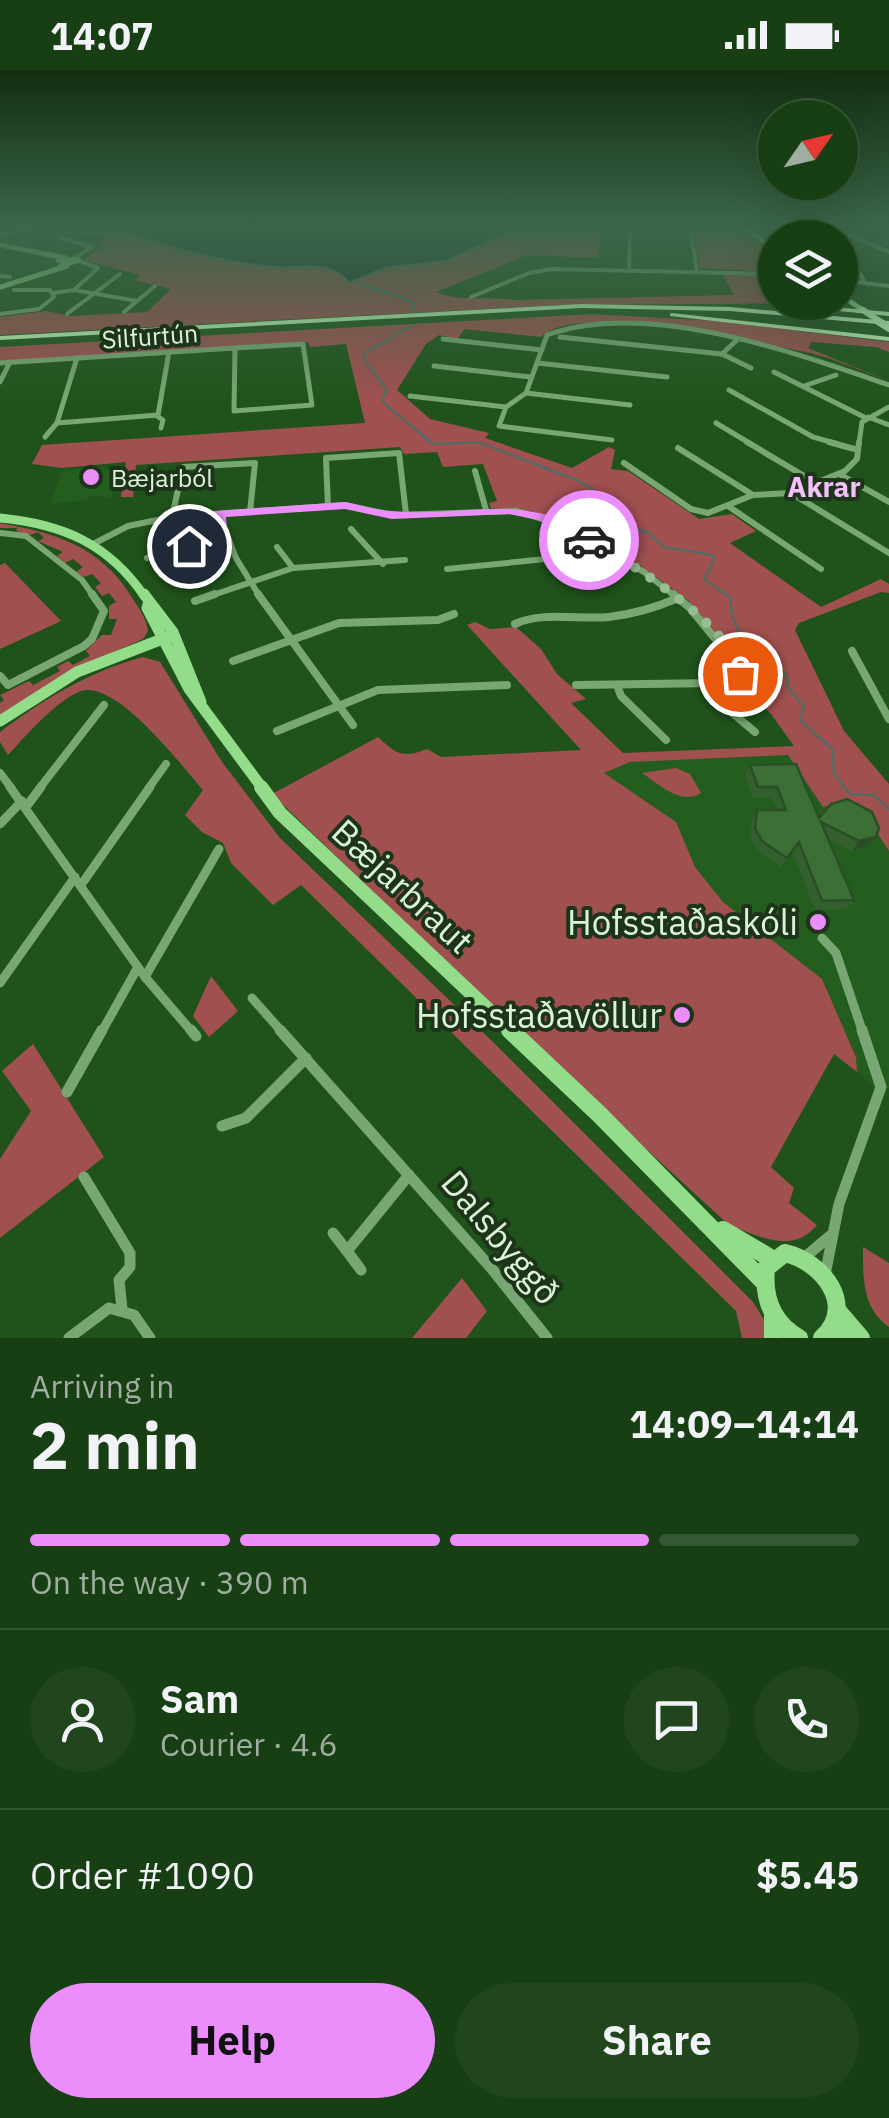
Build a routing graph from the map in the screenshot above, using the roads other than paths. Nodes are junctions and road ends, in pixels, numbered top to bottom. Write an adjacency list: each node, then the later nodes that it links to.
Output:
1 (79, 285): 6 (street)
2 (104, 285): 8 (street)
3 (500, 285): 9 (street)
4 (155, 286): 10 (street)
5 (14, 290): 7 (street)
6 (74, 290): 7 (street); 8 (street)
7 (54, 293): 17 (street)
8 (92, 294): 10 (street); 18 (street)
9 (470, 297)
10 (137, 301): 15 (street)
11 (758, 304): 12 (main road)
12 (639, 309): 20 (main road); 20 (main road); 24 (main road)
13 (858, 310): 16 (street)
14 (858, 311): 16 (main road)
15 (124, 312)
16 (864, 313): 19 (main road); 20 (main road, bridge)
17 (0, 314)
18 (66, 314)
19 (889, 314)
20 (889, 332)
21 (560, 337): 28 (street)
22 (443, 339): 26 (street)
23 (738, 339): 26 (street); 28 (street); 40 (street)
24 (0, 341)
25 (235, 348): 27 (street, Silfurtún); 46 (street, Silfurtún); 49 (street)
26 (542, 350): 32 (street)
27 (169, 352): 29 (street, Silfurtún); 51 (street)
28 (722, 354): 34 (street)
29 (77, 358): 30 (street, Silfurtún); 54 (street)
30 (10, 362): 31 (street, Silfurtún); 39 (street)
31 (0, 363)
32 (536, 363): 37 (street); 38 (street)
33 (434, 366): 37 (street)
34 (751, 368)
35 (774, 372): 41 (street)
36 (836, 375): 41 (street)
37 (531, 377): 43 (street)
38 (668, 377)
39 (0, 382)
40 (887, 385)
41 (804, 386): 53 (street)
42 (729, 390): 61 (street)
43 (526, 393): 45 (street); 47 (street)
44 (410, 396): 47 (street)
45 (630, 405)
46 (310, 407): 49 (street); 50 (street)
47 (506, 407): 59 (street)
48 (889, 407): 53 (street)
49 (236, 412): 52 (street)
50 (319, 412)
51 (157, 416): 54 (street); 57 (street)
52 (227, 418)
53 (867, 418): 56 (street); 61 (street)
54 (58, 423): 58 (street)
55 (716, 423): 65 (street)
56 (889, 425)
57 (161, 428)
58 (45, 437)
59 (612, 440)
60 (678, 448): 67 (street)
61 (858, 450): 64 (street)
62 (624, 463): 70 (street)
63 (474, 471): 71 (street)
64 (839, 474): 65 (street); 68 (street)
65 (816, 483): 66 (street)
66 (791, 493): 67 (street); 83 (street)
67 (753, 495): 70 (street)
68 (889, 502)
69 (328, 506): 72 (street); 74 (street); 74 (street)
70 (728, 506): 88 (street)
71 (486, 510): 74 (street); 80 (street)
72 (250, 512): 73 (street); 75 (street)
73 (219, 514): 75 (street); 79 (street)
74 (406, 514)
75 (172, 517): 81 (street)
76 (0, 518): 81 (street, Bæjarbraut)
77 (352, 529): 86 (street)
78 (0, 533): 104 (street)
79 (224, 538): 84 (street); 90 (street)
80 (590, 540): 89 (street); 91 (street)
81 (96, 543): 95 (street, Bæjarbraut)
82 (278, 547): 87 (street)
83 (889, 554)
84 (146, 558)
85 (404, 560): 86 (street)
86 (383, 564): 87 (street)
87 (293, 568): 90 (street)
88 (821, 568)
89 (447, 569)
90 (252, 581): 92 (street); 96 (street)
91 (678, 598): 94 (street); 100 (street)
92 (195, 601)
93 (454, 614): 96 (street)
94 (515, 624)
95 (168, 637): 108 (street); 129 (street, Bæjarbraut)
96 (292, 638): 98 (street); 105 (street)
97 (852, 651): 107 (street)
98 (233, 660)
99 (0, 676): 104 (street)
100 (704, 683): 101 (street); 111 (street)
101 (617, 684): 103 (street); 112 (street)
102 (506, 685): 105 (street)
103 (576, 686)
104 (4, 687)
105 (338, 704): 109 (street); 110 (street)
106 (104, 705): 115 (street)
107 (889, 719)
108 (0, 721)
109 (353, 726)
110 (276, 732)
111 (755, 732)
112 (666, 740)
113 (166, 764): 118 (street)
114 (0, 773): 115 (street)
115 (24, 804): 116 (street); 118 (street)
116 (0, 824)
117 (219, 849): 120 (street)
118 (78, 881): 120 (street); 121 (street)
119 (822, 938): 131 (street)
120 (142, 972): 123 (street); 125 (street)
121 (0, 983)
122 (252, 998): 124 (street, Dalsbyggð)
123 (196, 1036)
124 (306, 1058): 126 (street); 127 (street, Dalsbyggð)
125 (66, 1092)
126 (222, 1126)
127 (409, 1175): 132 (street, Dalsbyggð); 144 (street, Dalsbyggð)
128 (84, 1177): 138 (street)
129 (710, 1223): 134 (street, Bæjarbraut); 137 (street, Bæjarbraut)
130 (333, 1233): 132 (street)
131 (830, 1236): 133 (street); 136 (street)
132 (347, 1251): 135 (street)
133 (805, 1256): 134 (street); 136 (street)
134 (772, 1259): 137 (street)
135 (361, 1270)
136 (826, 1275): 139 (street)
137 (764, 1281): 140 (street, Bæjarbraut)
138 (122, 1309): 142 (street); 143 (street)
139 (837, 1310): 141 (street); 147 (street)
140 (773, 1316): 145 (street, Bæjarbraut); 146 (street)
141 (832, 1336)
142 (69, 1338)
143 (150, 1338)
144 (547, 1338)
145 (772, 1338)
146 (799, 1338)
147 (861, 1338)

